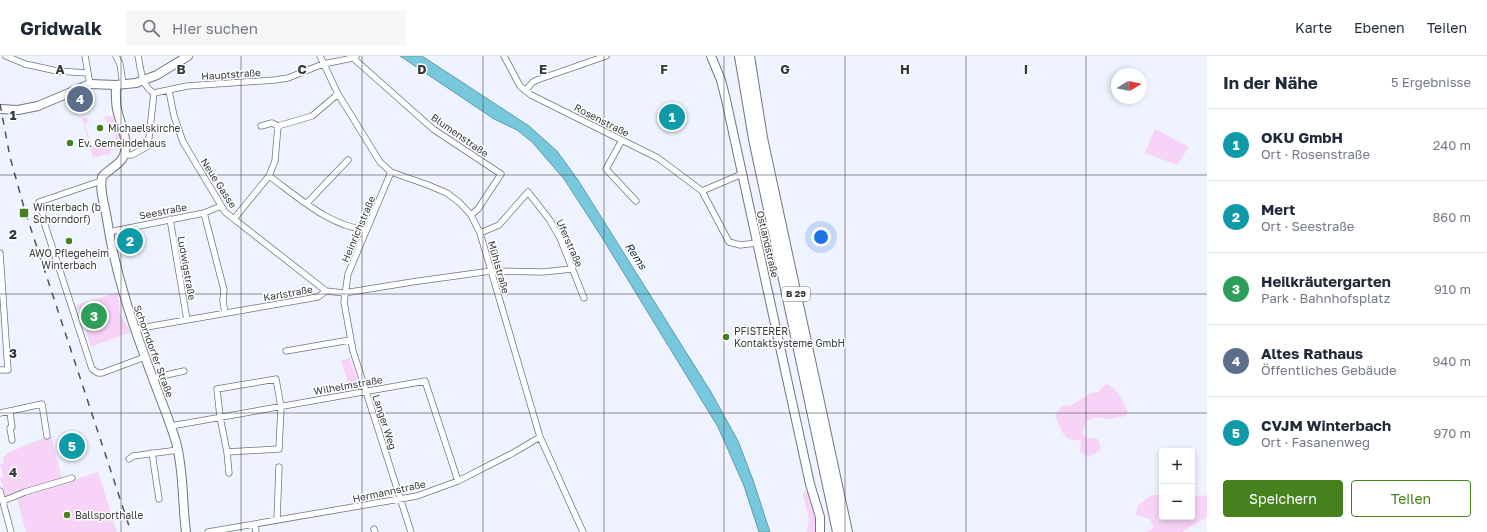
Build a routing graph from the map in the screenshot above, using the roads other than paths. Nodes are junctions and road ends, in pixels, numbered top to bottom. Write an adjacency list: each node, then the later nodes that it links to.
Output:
1 (6, 56): 15 (street)
2 (86, 56): 15 (street)
3 (116, 56): 18 (street)
4 (138, 56): 16 (street)
5 (188, 56): 13 (street)
6 (320, 56): 14 (street, Mühlstraße)
7 (504, 56): 20 (street, Rosenstraße)
8 (606, 56): 20 (street)
9 (711, 56): 30 (street, Ostlandstraße)
10 (740, 56): 90 (highway, B 29)
11 (749, 56): 91 (highway, B 29)
12 (354, 57): 14 (street, Hauptstraße); 38 (street, Blumenstraße)
13 (176, 60): 16 (street)
14 (323, 64): 19 (street, Hauptstraße); 22 (street, Mühlstraße)
15 (88, 73): 17 (street)
16 (144, 81): 18 (street); 21 (street)
17 (90, 84): 18 (street); 23 (street)
18 (119, 85): 27 (street)
19 (169, 91): 21 (street, Hauptstraße); 36 (street, Neue Gasse)
20 (525, 91): 26 (street, Rosenstraße)
21 (154, 93): 27 (street)
22 (338, 94): 25 (street); 29 (street, Mühlstraße)
23 (0, 109)
24 (261, 126): 25 (street)
25 (278, 126): 31 (street)
26 (622, 140): 33 (street, Rosenstraße); 34 (street)
27 (124, 154): 32 (street)
28 (348, 160): 35 (street)
29 (391, 172): 38 (street, Mühlstraße); 41 (street, Heinrichstraße)
30 (742, 174): 33 (street); 44 (street, Ostlandstraße)
31 (269, 176): 35 (street); 40 (street)
32 (101, 179): 42 (street, Schorndorfer Straße); 56 (street)
33 (702, 191): 44 (street, Rosenstraße)
34 (636, 201)
35 (307, 203): 41 (street)
36 (221, 206): 37 (street, Seestraße); 40 (street, Neue Gasse)
37 (204, 212): 39 (street, Seestraße); 51 (street)
38 (471, 215): 43 (street, Mühlstraße)
39 (170, 219): 42 (street, Seestraße); 52 (street, Ludwigstraße)
40 (234, 219): 48 (street, Neue Gasse)
41 (366, 230): 49 (street, Heinrichstraße)
42 (109, 232): 53 (street, Schorndorfer Straße)
43 (480, 233): 46 (street, Uferstraße); 47 (street, Mühlstraße)
44 (757, 243): 89 (street, Ostlandstraße)
45 (0, 253): 57 (street)
46 (572, 269): 47 (street, Karlstraße); 50 (street, Uferstraße)
47 (491, 271): 49 (street, Karlstraße); 67 (street, Mühlstraße)
48 (326, 291): 49 (street, Karlstraße); 51 (street, Karlstraße)
49 (344, 293): 54 (street, Langer Weg)
50 (584, 298)
51 (225, 313): 52 (street, Karlstraße)
52 (187, 320): 53 (street, Karlstraße)
53 (135, 329): 56 (street, Schorndorfer Straße)
54 (350, 340): 55 (street); 60 (street, Langer Weg)
55 (286, 351)
56 (145, 357): 59 (street, Schorndorfer Straße)
57 (0, 370)
58 (184, 371): 59 (street)
59 (152, 378): 65 (street, Schorndorfer Straße)
60 (366, 391): 61 (street, Wilhelmstraße); 76 (street, Wilhelmstraße); 78 (street, Langer Weg)
61 (281, 407): 64 (street, Wilhelmstraße); 64 (street); 70 (street)
62 (10, 412): 63 (street); 66 (street); 68 (street)
63 (0, 414)
64 (220, 417): 65 (street, Wilhelmstraße); 70 (street)
65 (171, 426): 69 (street, Schorndorfer Straße)
66 (47, 436)
67 (540, 437): 76 (street, Hermannstraße); 88 (street, Mühlstraße)
68 (12, 440)
69 (178, 450): 71 (street); 84 (street, Schorndorfer Straße)
70 (227, 452): 74 (street)
71 (152, 453): 72 (street); 79 (street)
72 (129, 459)
73 (279, 467): 81 (street)
74 (229, 473)
75 (72, 478): 80 (street)
76 (458, 482): 78 (street, Hermannstraße)
77 (0, 491): 80 (street)
78 (400, 498): 81 (street, Hermannstraße); 87 (street, Langer Weg)
79 (158, 499)
80 (3, 501): 83 (street)
81 (277, 520): 82 (street, Hermannstraße)
82 (256, 524): 85 (street, Hermannstraße); 86 (street)
83 (10, 532)
84 (186, 532)
85 (208, 532)
86 (256, 532)
87 (411, 532)
88 (583, 532)
89 (820, 532)
90 (838, 532)
91 (847, 532)

